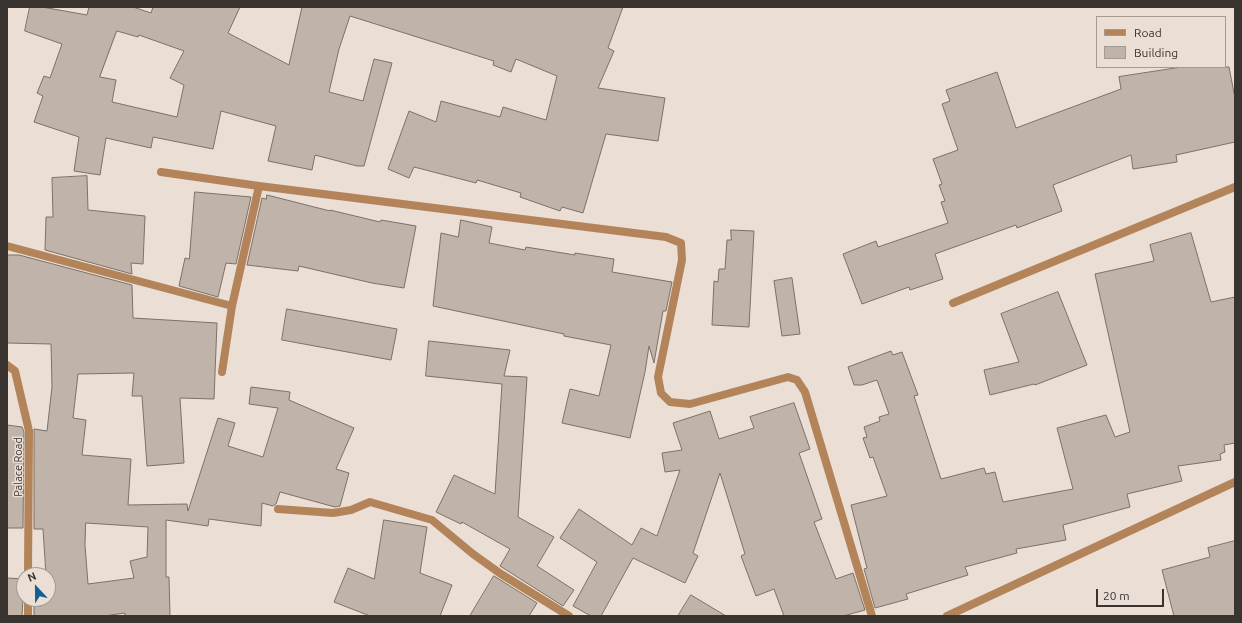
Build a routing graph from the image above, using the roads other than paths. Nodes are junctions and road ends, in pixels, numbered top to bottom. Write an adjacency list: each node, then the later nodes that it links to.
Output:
1 (161, 172): 2 (street)
2 (259, 186): 6 (street); 13 (street)
3 (1235, 187): 5 (street)
4 (7, 246): 6 (street)
5 (954, 303)
6 (232, 306): 8 (street)
7 (7, 365): 11 (street, Palace Road)
8 (222, 372)
9 (1235, 482): 14 (street)
10 (278, 509): 12 (street)
11 (28, 567)
12 (569, 616)
13 (872, 616)
14 (947, 616)

